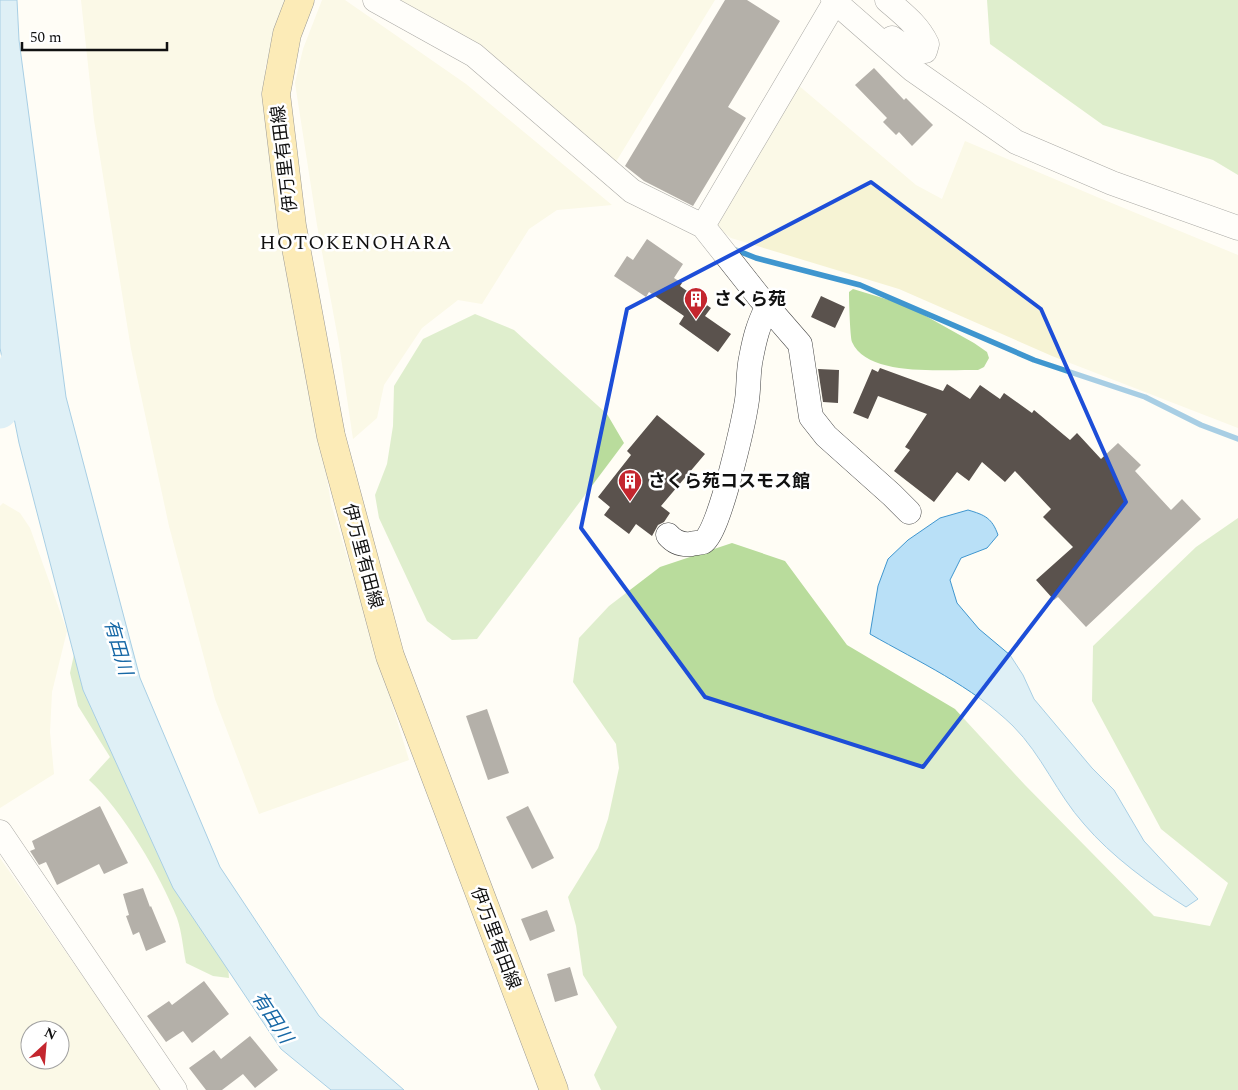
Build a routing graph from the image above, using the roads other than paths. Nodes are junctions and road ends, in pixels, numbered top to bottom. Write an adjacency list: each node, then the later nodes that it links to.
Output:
1 (300, 0): 13 (main road, 伊万里有田線)
2 (375, 0): 6 (street)
3 (887, 0): 5 (street)
4 (834, 1): 5 (street); 6 (street)
5 (858, 22): 7 (street)
6 (703, 226): 8 (street)
7 (1238, 228)
8 (768, 307): 9 (street); 10 (street)
9 (908, 512)
10 (668, 535)
11 (0, 832): 12 (street)
12 (175, 1090)
13 (554, 1090)

